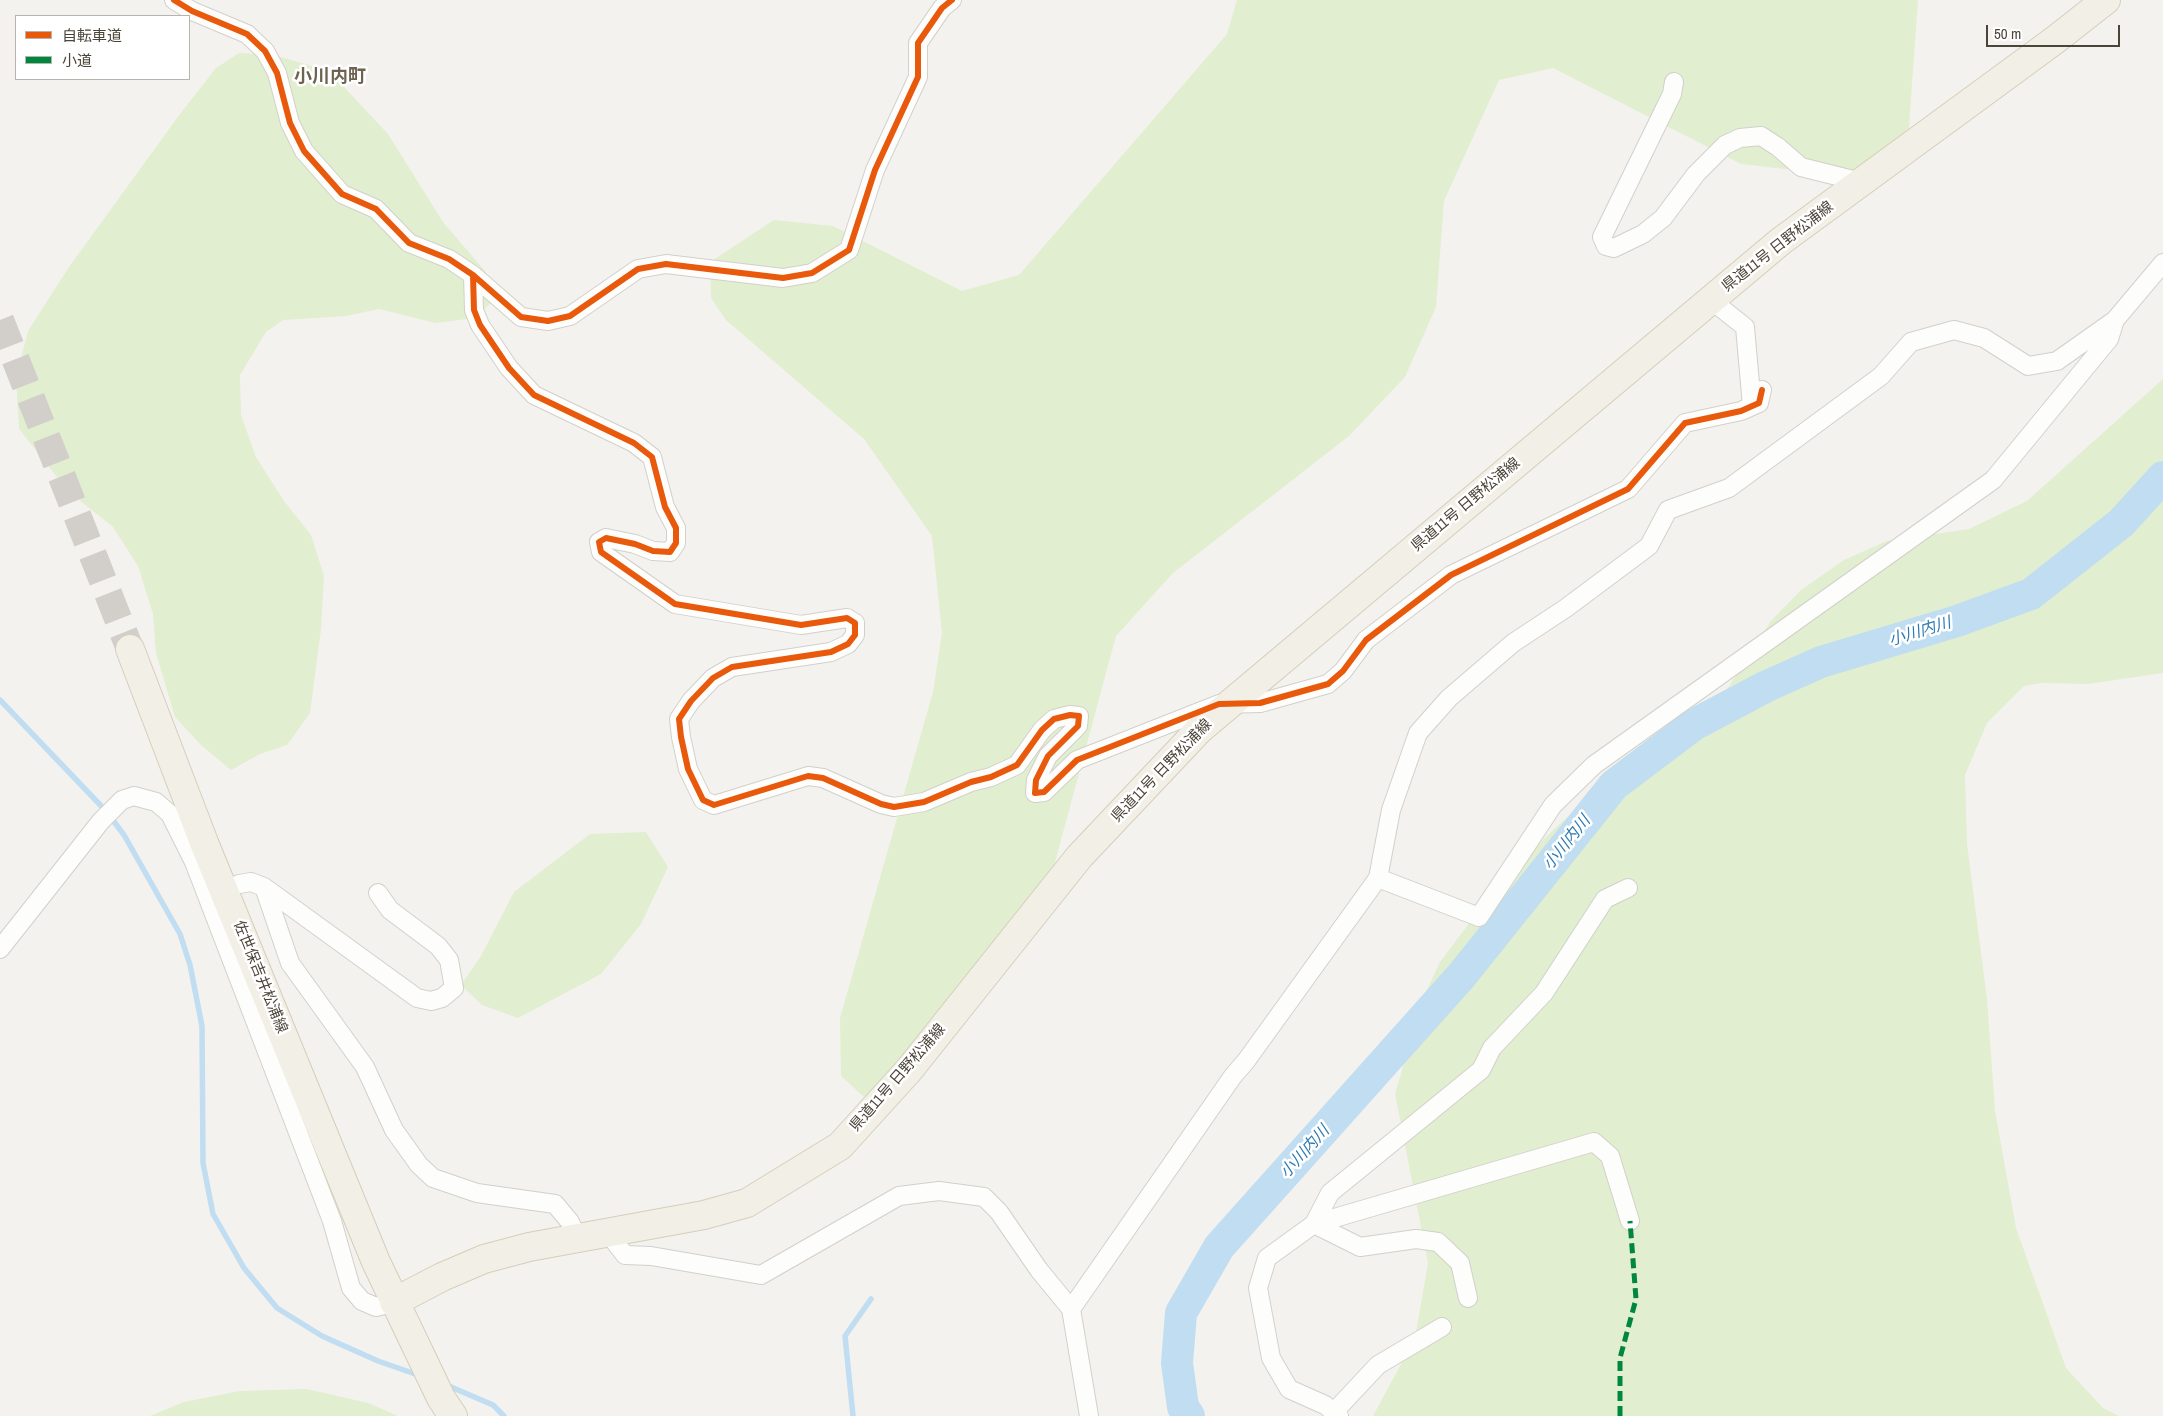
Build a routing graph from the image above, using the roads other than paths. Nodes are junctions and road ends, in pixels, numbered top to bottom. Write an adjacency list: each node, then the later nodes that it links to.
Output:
1 (174, 0): 7 (street)
2 (952, 0): 7 (street)
3 (2106, 0): 5 (main road, 県道11号 日野松浦線)
4 (1674, 82): 5 (street)
5 (1861, 182): 8 (main road, 県道11号 日野松浦線)
6 (2163, 263): 9 (street)
7 (473, 275): 13 (street)
8 (1711, 300): 11 (street); 13 (main road, 県道11号 日野松浦線)
9 (2115, 320): 14 (street); 14 (street)
10 (1762, 390): 11 (street)
11 (1752, 406): 13 (street)
12 (130, 649): 17 (main road, 佐世保吉井松浦線)
13 (1231, 703): 22 (main road, 県道11号 日野松浦線)
14 (1378, 878): 26 (street)
15 (264, 888): 17 (street); 18 (street); 23 (street)
16 (1628, 888): 21 (street)
17 (224, 890): 25 (main road, 佐世保吉井松浦線)
18 (378, 892)
19 (0, 948): 25 (street)
20 (1630, 1221): 21 (street)
21 (1314, 1224): 24 (street); 29 (street)
22 (608, 1233): 23 (main road, 県道11号 日野松浦線); 26 (street)
23 (578, 1239): 25 (main road, 県道11号 日野松浦線)
24 (1468, 1298)
25 (394, 1302): 28 (main road)
26 (1071, 1309): 30 (street)
27 (1442, 1327): 29 (street)
28 (447, 1407)
29 (1337, 1414)
30 (1089, 1416)

